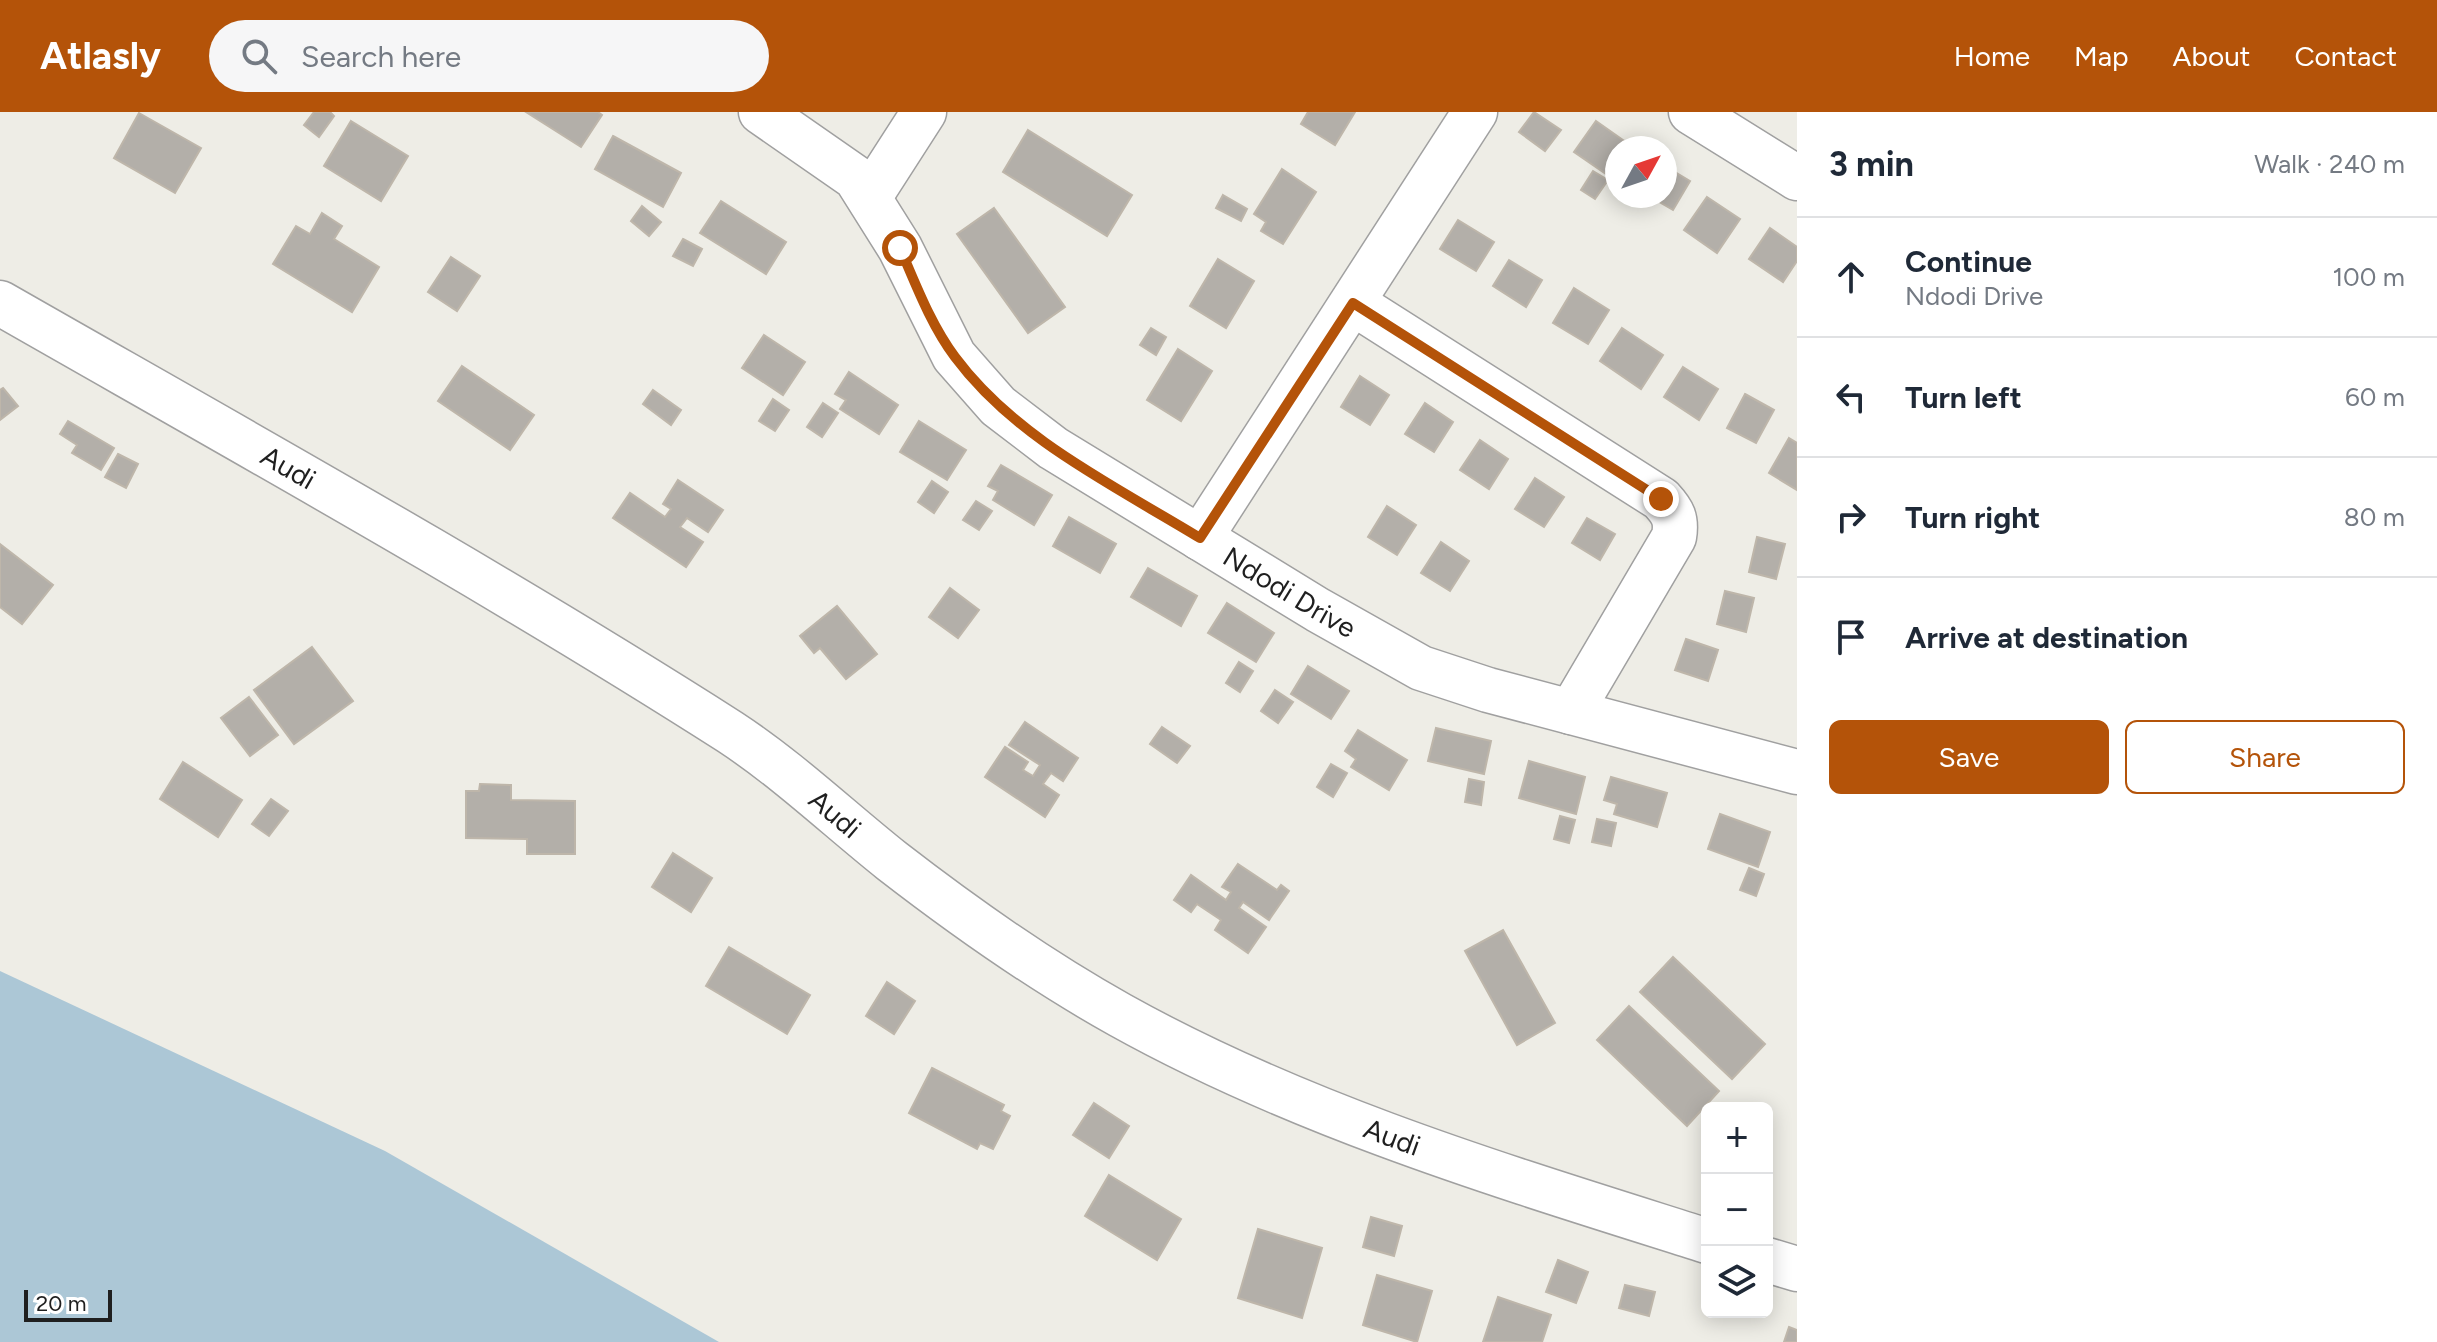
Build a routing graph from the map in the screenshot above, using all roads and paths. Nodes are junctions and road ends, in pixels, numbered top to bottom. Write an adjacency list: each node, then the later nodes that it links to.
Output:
1 (761, 112): 6 (street, Ndodi Drive)
2 (924, 112): 6 (street)
3 (1475, 112): 8 (street)
4 (1691, 112): 5 (street)
5 (1797, 178)
6 (870, 196): 9 (street, Ndodi Drive)
7 (0, 303): 12 (street, Audi)
8 (1353, 303): 9 (street); 10 (street)
9 (1200, 538): 10 (street, Ndodi Drive)
10 (1571, 712): 11 (street, Ndodi Drive)
11 (1797, 772)
12 (1701, 1239)
13 (1773, 1262): 14 (street)
14 (1797, 1269)

